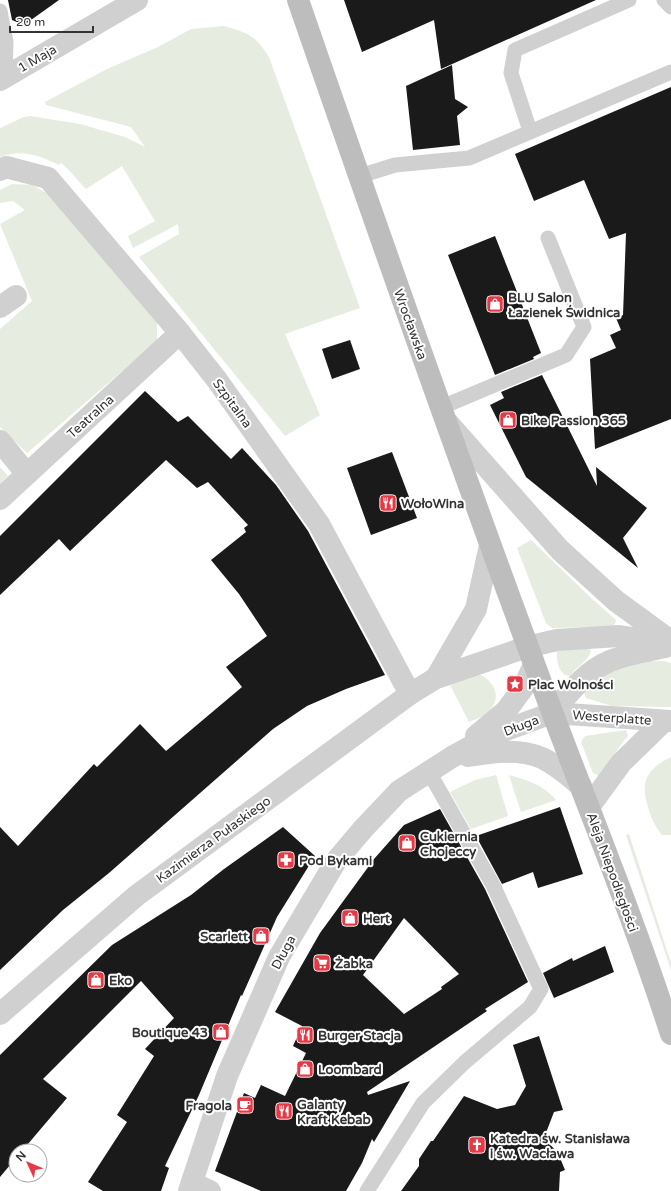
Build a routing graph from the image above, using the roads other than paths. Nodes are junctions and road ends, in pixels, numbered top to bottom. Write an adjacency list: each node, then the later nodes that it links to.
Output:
1 (137, 0): 8 (street, 1 Maja)
2 (298, 0): 11 (main road, Wrocławska)
3 (629, 0): 9 (lane)
4 (664, 0): 5 (lane)
5 (671, 8)
6 (0, 11): 8 (lane)
7 (671, 72): 9 (lane)
8 (2, 78)
9 (530, 132): 11 (lane)
10 (0, 170): 13 (street, Szpitalna)
11 (360, 176): 14 (main road, Wrocławska)
12 (548, 238): 14 (lane)
13 (180, 333): 16 (street, Teatralna); 22 (street, Szpitalna)
14 (445, 415): 18 (main road, Wrocławska); 19 (street)
15 (0, 441): 16 (street)
16 (26, 473): 17 (street, Teatralna)
17 (0, 499)
18 (490, 545): 20 (main road, Wrocławska); 21 (street, Kazimierza Pułaskiego)
19 (671, 643): 20 (street); 23 (street)
20 (531, 656): 21 (street, Kazimierza Pułaskiego); 23 (main road, Aleja Niepodległości); 25 (street, Długa)
21 (436, 678): 22 (street, Kazimierza Pułaskiego)
22 (410, 694): 28 (street, Kazimierza Pułaskiego)
23 (552, 712): 24 (street, Westerplatte); 25 (street, Długa); 26 (main road, Aleja Niepodległości)
24 (668, 721): 27 (street)
25 (438, 766): 26 (street, Długa); 30 (street, Długa); 31 (lane)
26 (581, 786): 27 (main road, Aleja Niepodległości)
27 (589, 807): 29 (main road, Aleja Niepodległości)
28 (0, 1014)
29 (671, 1034)
30 (197, 1188)
31 (367, 1191)

